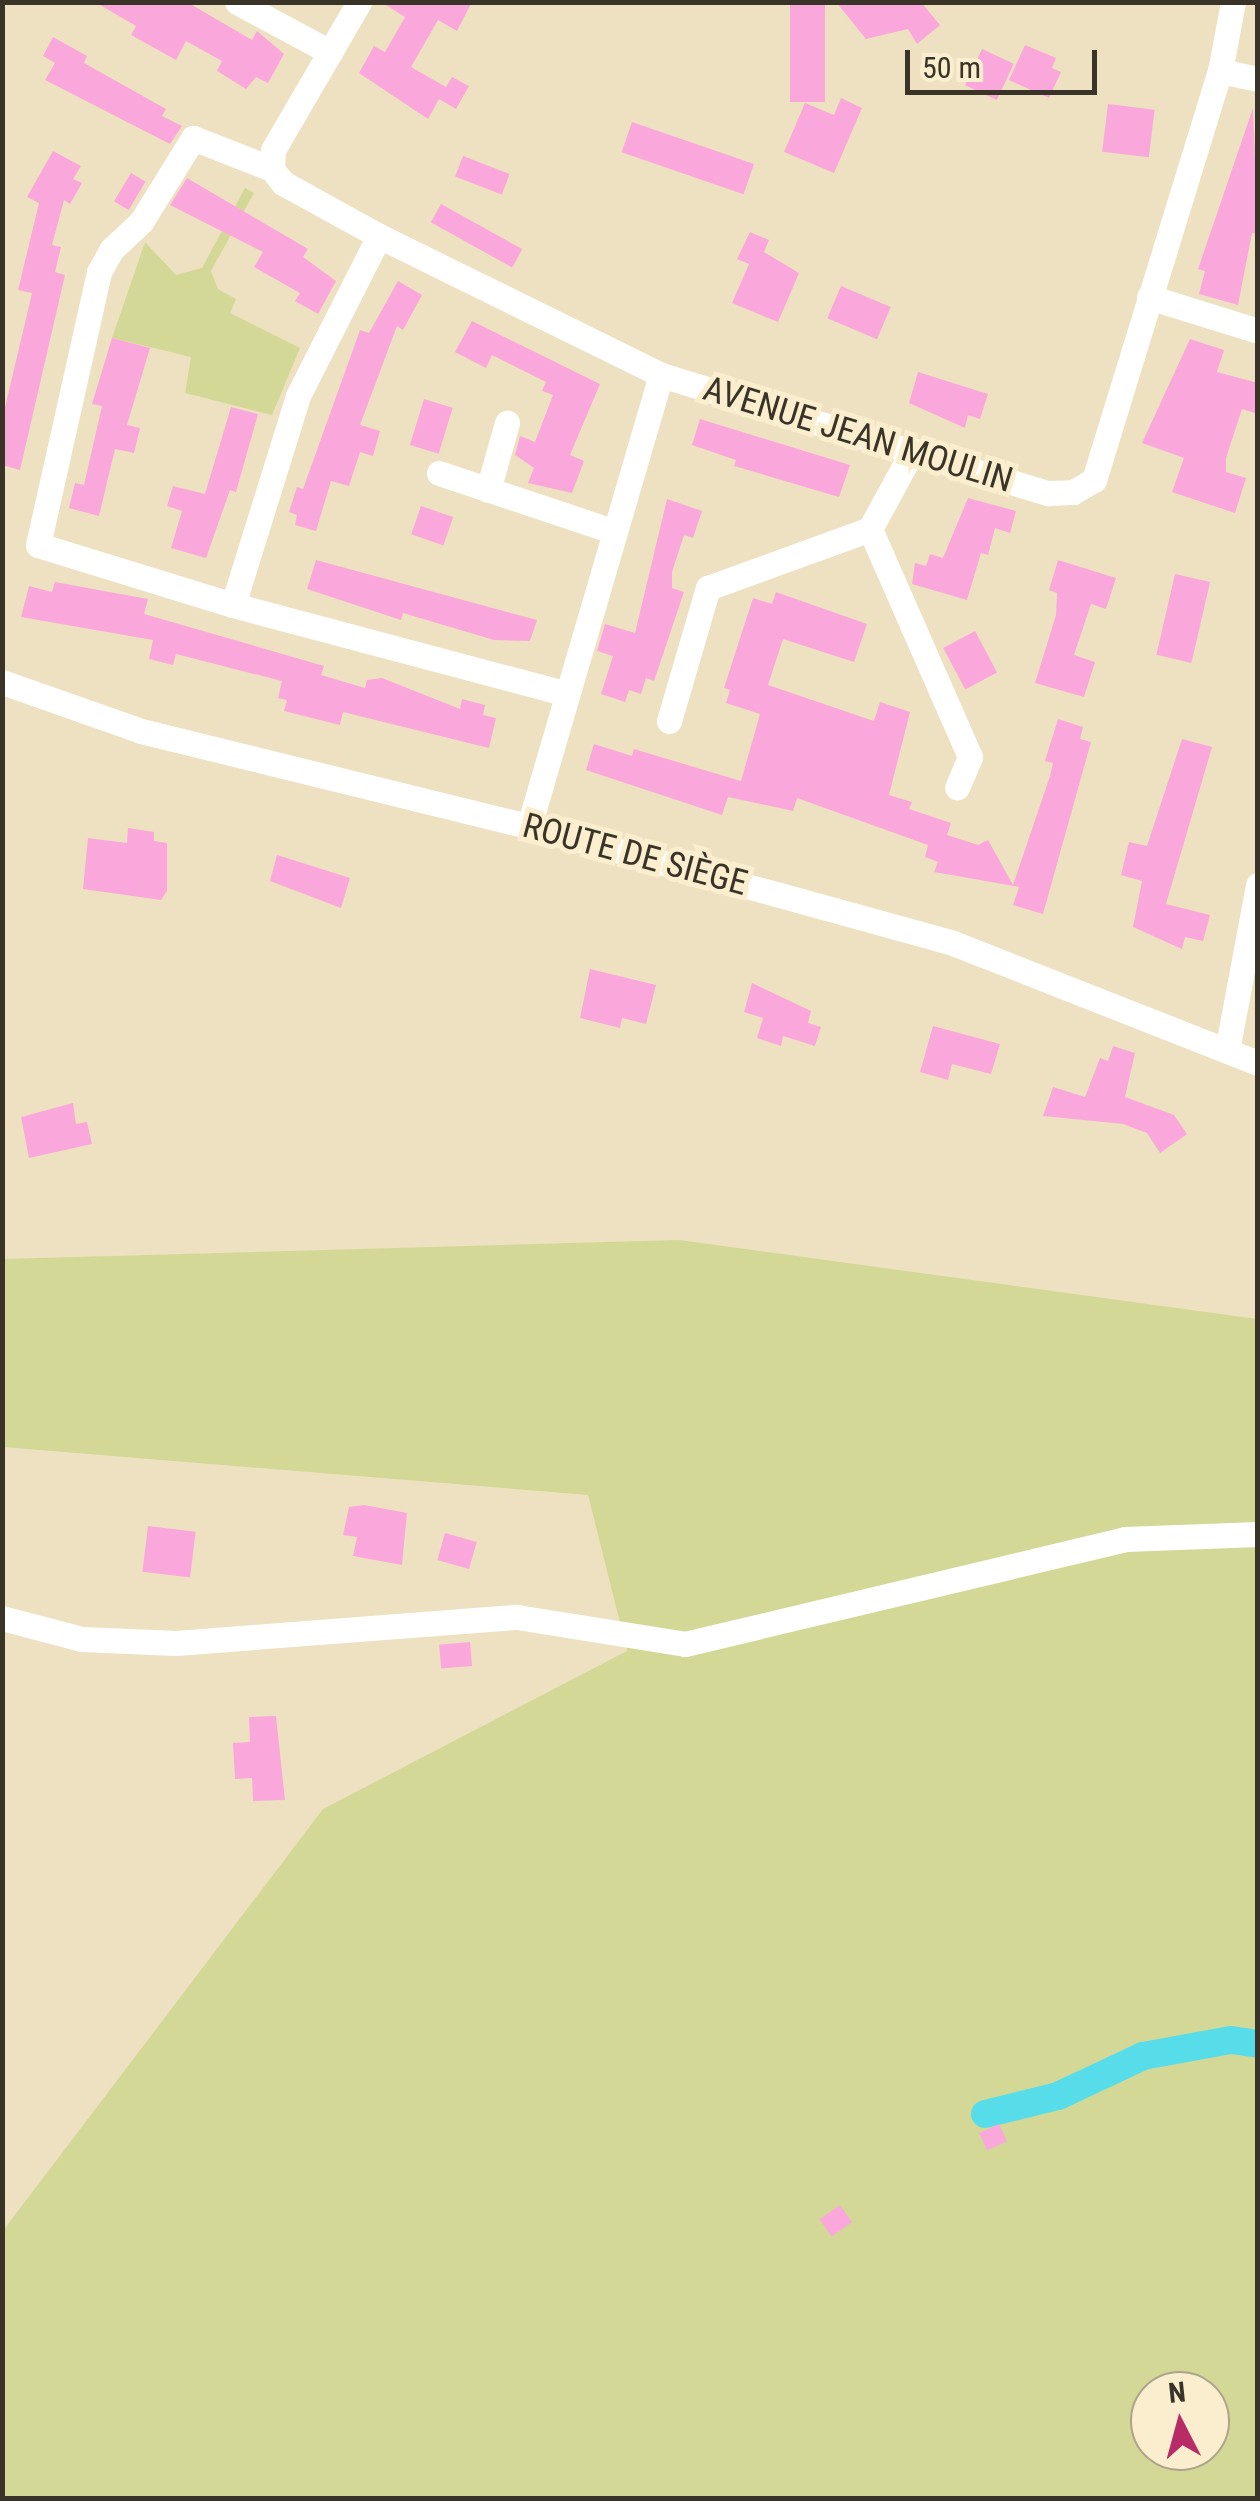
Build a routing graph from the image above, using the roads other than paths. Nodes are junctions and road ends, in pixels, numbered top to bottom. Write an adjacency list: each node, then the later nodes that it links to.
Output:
1 (236, 2): 4 (street)
2 (359, 2): 4 (street)
3 (1233, 2): 5 (street, AVENUE JEAN MOULIN)
4 (330, 52): 7 (street)
5 (1220, 70): 6 (street); 9 (street, AVENUE JEAN MOULIN)
6 (1258, 79)
7 (272, 168): 8 (street); 18 (street)
8 (379, 236): 11 (street); 18 (street)
9 (1149, 297): 10 (street); 13 (street, AVENUE JEAN MOULIN)
10 (1258, 331)
11 (661, 374): 13 (street, AVENUE JEAN MOULIN); 17 (street, AVENUE JEAN MOULIN)
12 (507, 422): 15 (street)
13 (912, 450): 16 (street)
14 (439, 474): 15 (street)
15 (488, 490): 17 (street)
16 (870, 530): 21 (street); 22 (street)
17 (612, 531): 20 (street, AVENUE JEAN MOULIN)
18 (233, 605): 20 (street)
19 (2, 682): 23 (street, ROUTE DE SIÈGE)
20 (563, 693): 23 (street, AVENUE JEAN MOULIN)
21 (669, 721)
22 (957, 787)
23 (529, 826): 25 (street, ROUTE DE SIÈGE)
24 (1258, 885): 25 (street)
25 (1227, 1050): 26 (street, ROUTE DE SIÈGE)
26 (1258, 1062)
27 (1258, 1534): 28 (street)
28 (2, 1618)

